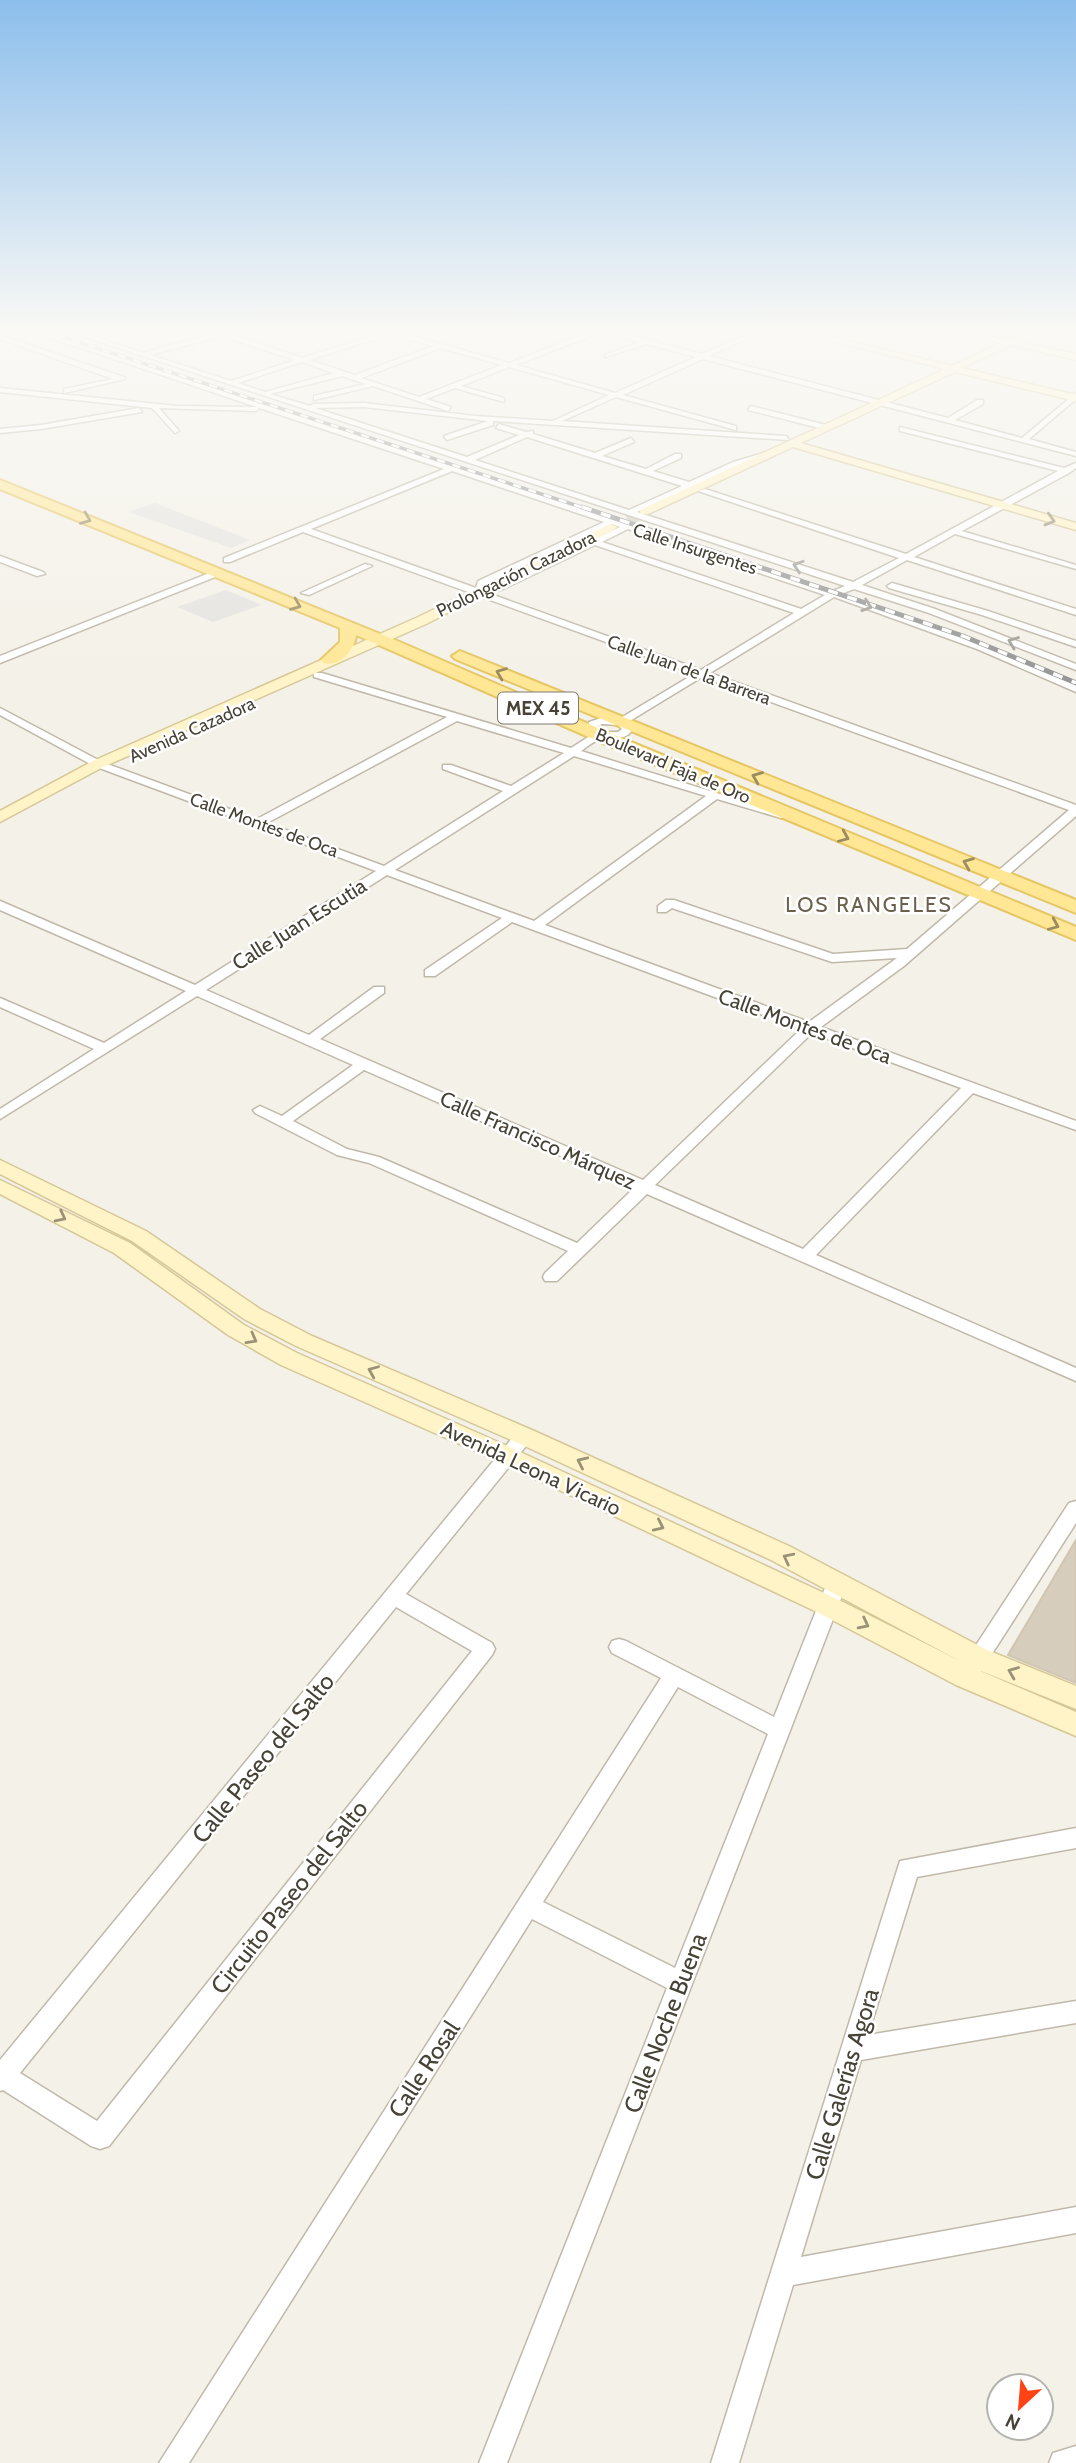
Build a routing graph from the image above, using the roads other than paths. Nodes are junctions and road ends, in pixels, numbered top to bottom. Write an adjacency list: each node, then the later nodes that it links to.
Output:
1 (378, 445): 16 (street, Calle Insurgentes)
2 (421, 445): 14 (street, Calle Insurgentes)
3 (504, 445): 14 (street)
4 (559, 445): 12 (street)
5 (620, 445): 12 (street)
6 (785, 445): 10 (street)
7 (805, 445): 23 (street)
8 (965, 445): 17 (street)
9 (1042, 445): 11 (street)
10 (771, 453): 20 (street); 21 (street); 25 (street)
11 (1076, 454)
12 (594, 456): 18 (street)
13 (678, 456): 18 (street)
14 (468, 460): 24 (street, Calle Insurgentes)
15 (1076, 465): 17 (street)
16 (450, 469): 26 (street, Calle Insurgentes); 29 (street)
17 (1066, 471): 23 (street)
18 (646, 472): 20 (street)
19 (0, 484): 22 (main road, Boulevard Faja de Oro / MEX 45)
20 (689, 485): 24 (street)
21 (702, 491): 25 (street); 32 (street)
22 (51, 505): 34 (main road, Boulevard Faja de Oro / MEX 45, one-way to 34); 34 (main road, Boulevard Faja de Oro / MEX 45)
23 (1002, 506): 28 (street, one-way to 28); 30 (street)
24 (631, 512): 25 (street, Calle Insurgentes)
25 (645, 514): 39 (street, Calle Insurgentes, one-way to 25)
26 (611, 525): 27 (street, Calle Insurgentes); 40 (street, Prolongación Cazadora)
27 (626, 527): 31 (street); 42 (street, Calle Insurgentes)
28 (1076, 527)
29 (303, 529): 34 (street); 40 (street, Calle Juan de la Barrera)
30 (954, 531): 32 (street); 36 (street)
31 (594, 542): 40 (street); 44 (street)
32 (908, 556): 38 (street); 43 (street)
33 (0, 559): 37 (street)
34 (222, 566): 41 (main road, Boulevard Faja de Oro / MEX 45); 45 (main road, Boulevard Faja de Oro / MEX 45, one-way to 45); 48 (street)
35 (368, 566): 41 (street)
36 (1074, 567)
37 (40, 574)
38 (866, 579): 39 (street); 47 (street)
39 (855, 585): 42 (street); 50 (street, Calle Insurgentes, one-way to 39)
40 (480, 592): 46 (street, Prolongación Cazadora); 51 (street, Calle Juan de la Barrera)
41 (306, 593): 46 (main road, Boulevard Faja de Oro / MEX 45)
42 (833, 594): 44 (street); 53 (street, Calle Insurgentes, one-way to 53)
43 (1076, 612)
44 (802, 613): 51 (street)
45 (347, 626): 46 (main road, Boulevard Faja de Oro / MEX 45); 49 (main road)
46 (393, 636): 49 (street, Avenida Cazadora); 52 (street, Avenida Cazadora); 56 (main road, Boulevard Faja de Oro / MEX 45, one-way to 46); 57 (main road, Boulevard Faja de Oro / MEX 45)
47 (1076, 644)
48 (0, 660)
49 (328, 660): 59 (street, Avenida Cazadora)
50 (1076, 667)
51 (701, 674): 56 (street); 63 (street, Calle Juan de la Barrera)
52 (318, 675): 55 (street); 59 (street, Avenida Cazadora)
53 (1076, 689)
54 (0, 711): 59 (street, Calle Montes de Oca)
55 (457, 717): 58 (street); 65 (street)
56 (621, 722): 57 (street, Calle Juan Escutia); 69 (main road, Boulevard Faja de Oro / MEX 45, one-way to 56)
57 (599, 735): 58 (street, Calle Juan Escutia); 66 (main road, Boulevard Faja de Oro / MEX 45)
58 (573, 752): 61 (street, Calle Juan Escutia); 62 (street)
59 (103, 766): 64 (street, Avenida Cazadora); 65 (street, Calle Montes de Oca); 67 (street, Avenida Cazadora)
60 (447, 767): 61 (street)
61 (512, 790): 68 (street, Calle Juan Escutia)
62 (715, 795): 66 (street); 74 (street)
63 (1076, 809): 69 (street)
64 (0, 817)
65 (258, 823): 68 (street, Calle Montes de Oca)
66 (817, 826): 70 (main road, Boulevard Faja de Oro / MEX 45, one-way to 70)
67 (0, 829)
68 (385, 870): 73 (street, Calle Montes de Oca); 79 (street, Calle Juan Escutia)
69 (1000, 876): 70 (street); 72 (main road, Boulevard Faja de Oro / MEX 45)
70 (981, 894): 75 (main road, Boulevard Faja de Oro / MEX 45, one-way to 75); 77 (street)
71 (0, 905): 79 (street, Calle Francisco Márquez)
72 (1076, 908)
73 (511, 917): 74 (street, Calle Montes de Oca); 78 (street)
74 (535, 926): 82 (street, Calle Montes de Oca)
75 (1076, 934)
76 (754, 937): 76 (street); 77 (street)
77 (904, 958): 82 (street)
78 (430, 973)
79 (195, 990): 83 (street, Calle Francisco Márquez); 84 (street, Calle Juan Escutia)
80 (379, 990): 83 (street)
81 (0, 1002): 84 (street)
82 (810, 1028): 86 (street, Calle Montes de Oca); 93 (street)
83 (310, 1040): 85 (street, Calle Francisco Márquez)
84 (103, 1048): 88 (street, Calle Juan Escutia)
85 (363, 1064): 89 (street); 93 (street, Calle Francisco Márquez)
86 (971, 1087): 90 (street, Calle Montes de Oca); 95 (street)
87 (260, 1110): 89 (street)
88 (0, 1115)
89 (283, 1122): 94 (street)
90 (1076, 1126)
91 (0, 1166): 98 (street, Avenida Leona Vicario, one-way to 91)
92 (0, 1186): 99 (street, Avenida Leona Vicario, one-way to 99)
93 (645, 1187): 94 (street); 95 (street, Calle Francisco Márquez)
94 (579, 1250): 96 (street)
95 (805, 1256): 97 (street, Calle Francisco Márquez)
96 (551, 1278)
97 (1076, 1375)
98 (425, 1393): 99 (street); 100 (street, Avenida Leona Vicario)
99 (408, 1412): 101 (street, Avenida Leona Vicario)
100 (524, 1436): 101 (street, Calle Paseo del Salto); 103 (street, Avenida Leona Vicario, one-way to 100)
101 (508, 1456): 104 (street, Calle Paseo del Salto); 105 (street, Avenida Leona Vicario, one-way to 105)
102 (1076, 1508): 107 (street)
103 (837, 1583): 105 (street, Calle Noche Buena); 107 (street, Avenida Leona Vicario)
104 (395, 1597): 117 (street, Calle Paseo del Salto); 117 (street, Circuito Paseo del Salto)
105 (828, 1606): 107 (street, Avenida Leona Vicario, one-way to 107); 111 (street, Calle Noche Buena)
106 (619, 1647): 108 (street)
107 (972, 1668): 109 (street, Avenida Leona Vicario, one-way to 107); 110 (street, Avenida Leona Vicario)
108 (674, 1676): 111 (street); 113 (street, Calle Rosal)
109 (1076, 1698)
110 (1076, 1724)
111 (780, 1730): 114 (street, Calle Noche Buena)
112 (1076, 1838): 116 (street, Calle Galerías Agora)
113 (528, 1906): 114 (street); 121 (street, Calle Rosal)
114 (681, 1983): 122 (street, Calle Noche Buena)
115 (1076, 2012): 116 (street)
116 (852, 2050): 119 (street, Calle Galerías Agora)
117 (2, 2078)
118 (1076, 2220): 119 (street)
119 (783, 2274): 123 (street, Calle Galerías Agora)
120 (1076, 2460): 124 (street)
121 (173, 2463)
122 (493, 2463)
123 (725, 2463)
124 (1063, 2463)

